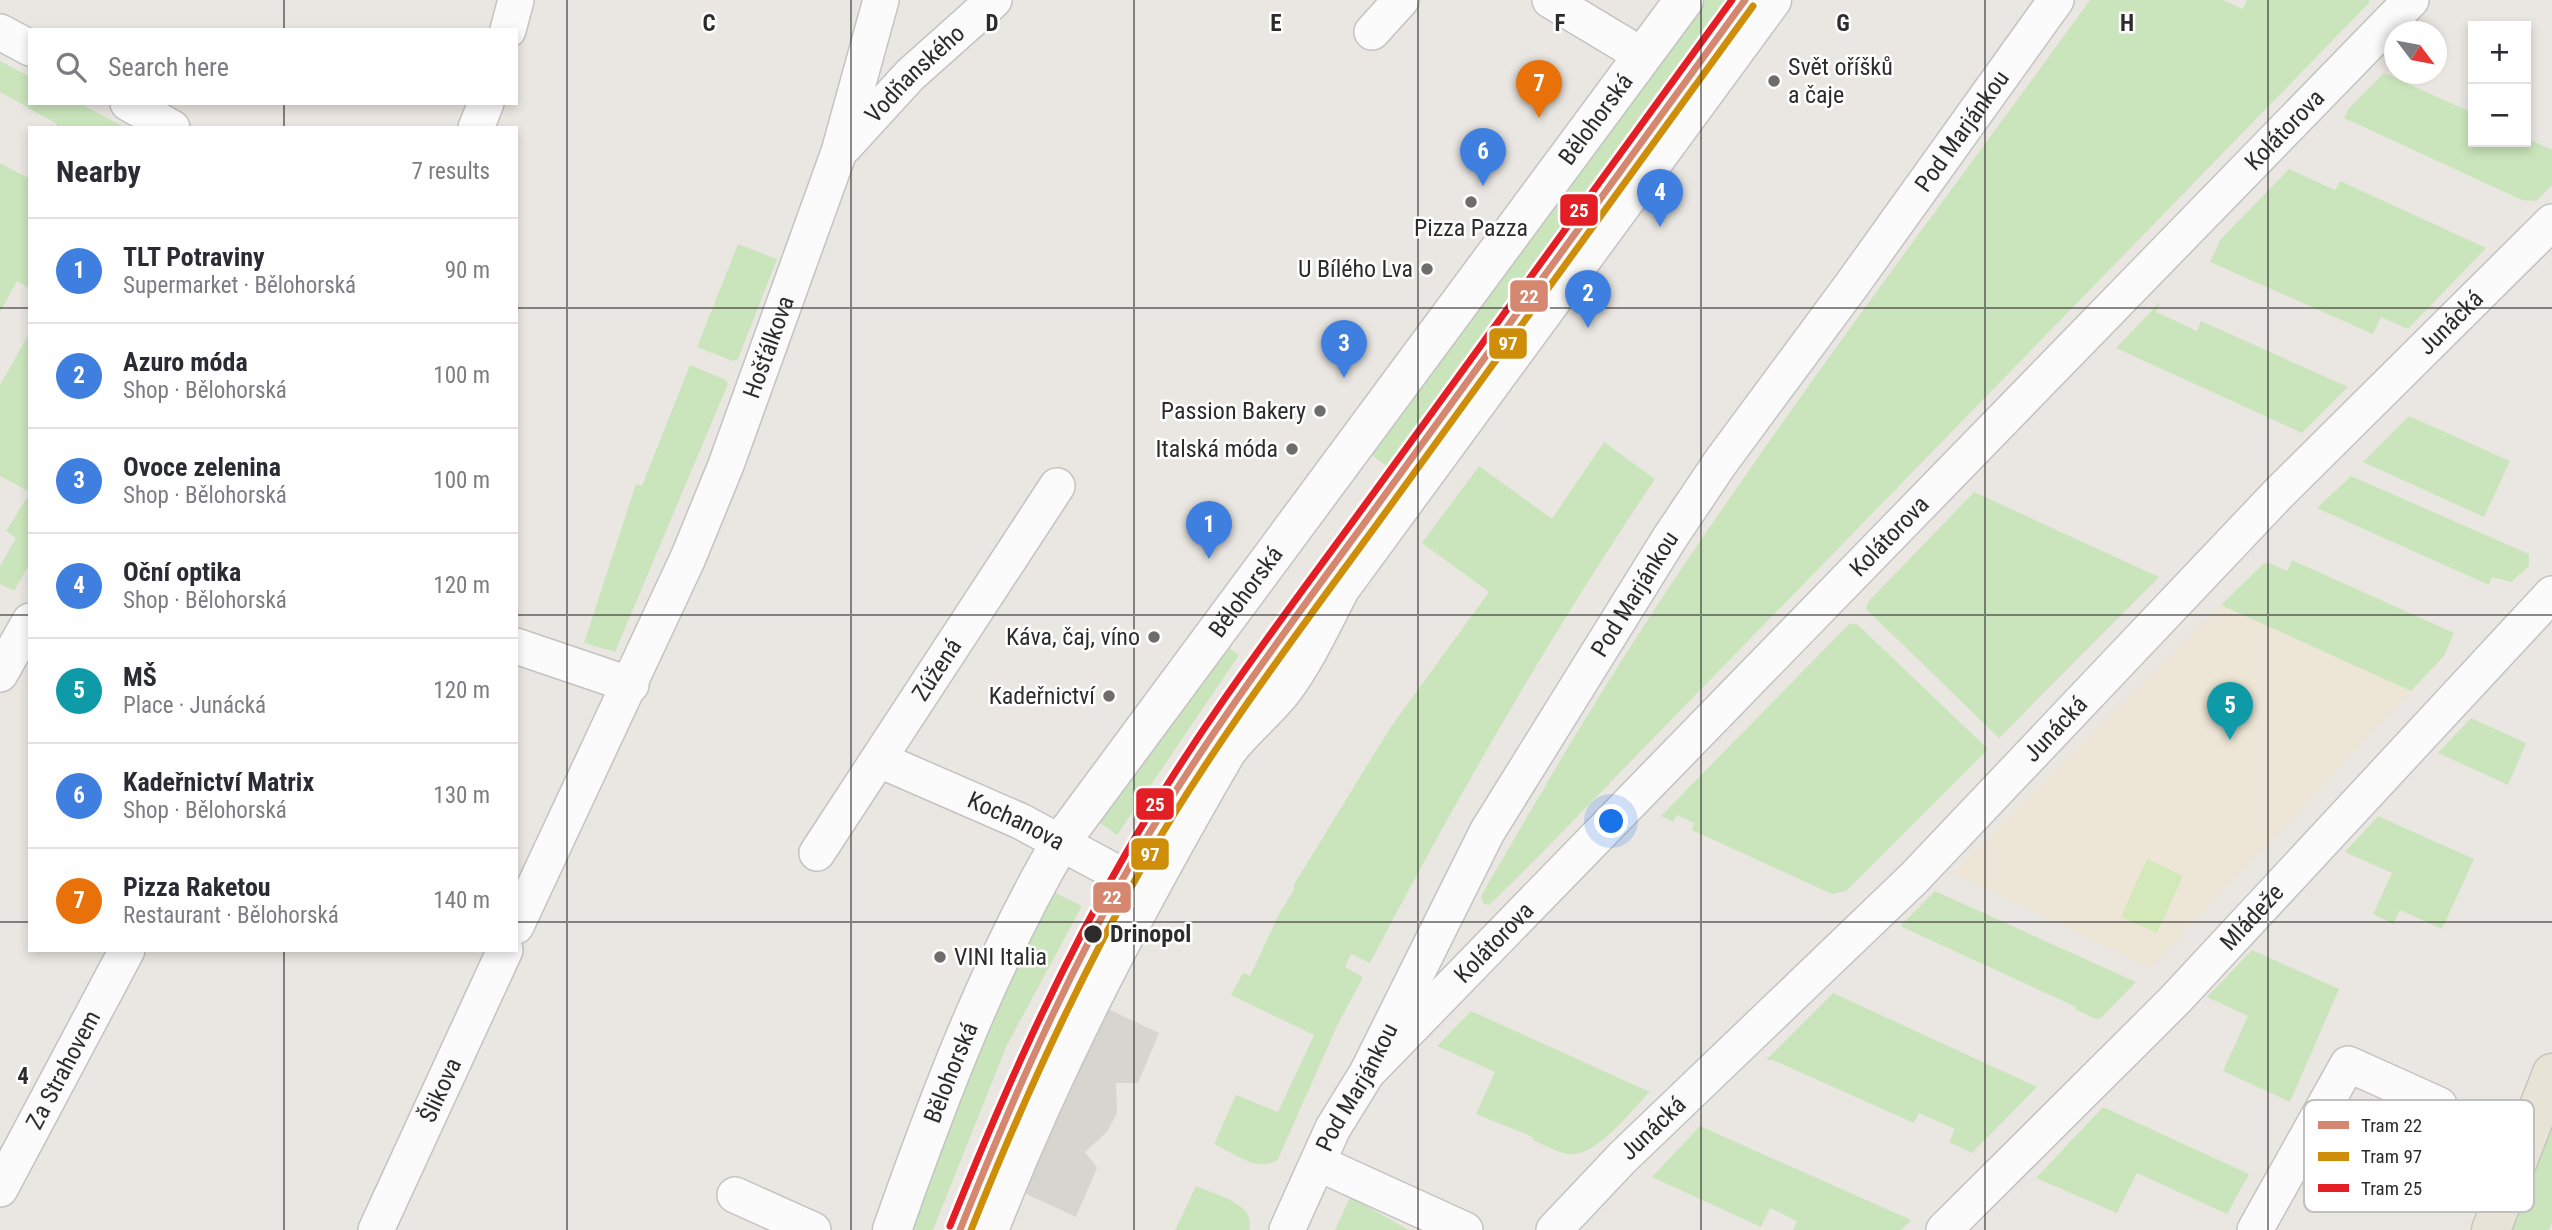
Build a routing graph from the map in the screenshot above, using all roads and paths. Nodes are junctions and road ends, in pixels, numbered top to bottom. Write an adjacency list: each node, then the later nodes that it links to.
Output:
1 (516, 0): 10 (street)
2 (881, 0): 19 (street, Hošťálkova)
3 (994, 0): 19 (street, Vodňanského)
4 (1401, 0): 12 (street)
5 (1550, 0): 14 (street)
6 (1684, 0): 14 (street, Bělohorská)
7 (1772, 0): 30 (street)
8 (2056, 0): 31 (street, Pod Marjánkou)
9 (2408, 3): 33 (street, Kolátorova)
10 (509, 28)
11 (0, 32): 13 (street)
12 (1372, 32)
13 (28, 47)
14 (1643, 56): 28 (street, Bělohorská)
15 (132, 105): 17 (street)
16 (485, 105): 18 (street)
17 (168, 126)
18 (477, 126)
19 (839, 152): 26 (street, Hošťálkova)
20 (2552, 222): 52 (street, Junácká)
21 (1057, 486): 27 (street, Zúžená)
22 (2552, 594): 53 (street, Mládeže)
23 (28, 625): 25 (street)
24 (518, 647): 26 (street)
25 (0, 674)
26 (631, 685): 32 (street)
27 (880, 760): 28 (street, Kochanova); 29 (street, Zúžená)
28 (1060, 843): 30 (street, Kochanova); 48 (street, Bělohorská)
29 (817, 853)
30 (1147, 890): 49 (street)
31 (1444, 919): 33 (street); 36 (street, Pod Marjánkou)
32 (518, 922)
33 (1493, 944): 36 (street, Kolátorova)
34 (126, 952): 43 (street, Za Strahovem)
35 (504, 952): 46 (street, Šlikova)
36 (1367, 1073): 42 (street, Pod Marjánkou)
37 (2552, 1073): 40 (main road)
38 (2328, 1100): 39 (street)
39 (2428, 1100)
40 (2534, 1119)
41 (2304, 1143): 54 (street)
42 (1318, 1163): 50 (street, Pod Marjánkou); 51 (street)
43 (0, 1189)
44 (735, 1195): 47 (street)
45 (2498, 1212): 55 (main road)
46 (376, 1230)
47 (812, 1230)
48 (892, 1230)
49 (989, 1230)
50 (1287, 1230)
51 (1465, 1230)
52 (1554, 1230)
53 (1944, 1230)
54 (2255, 1230)
55 (2491, 1230)

